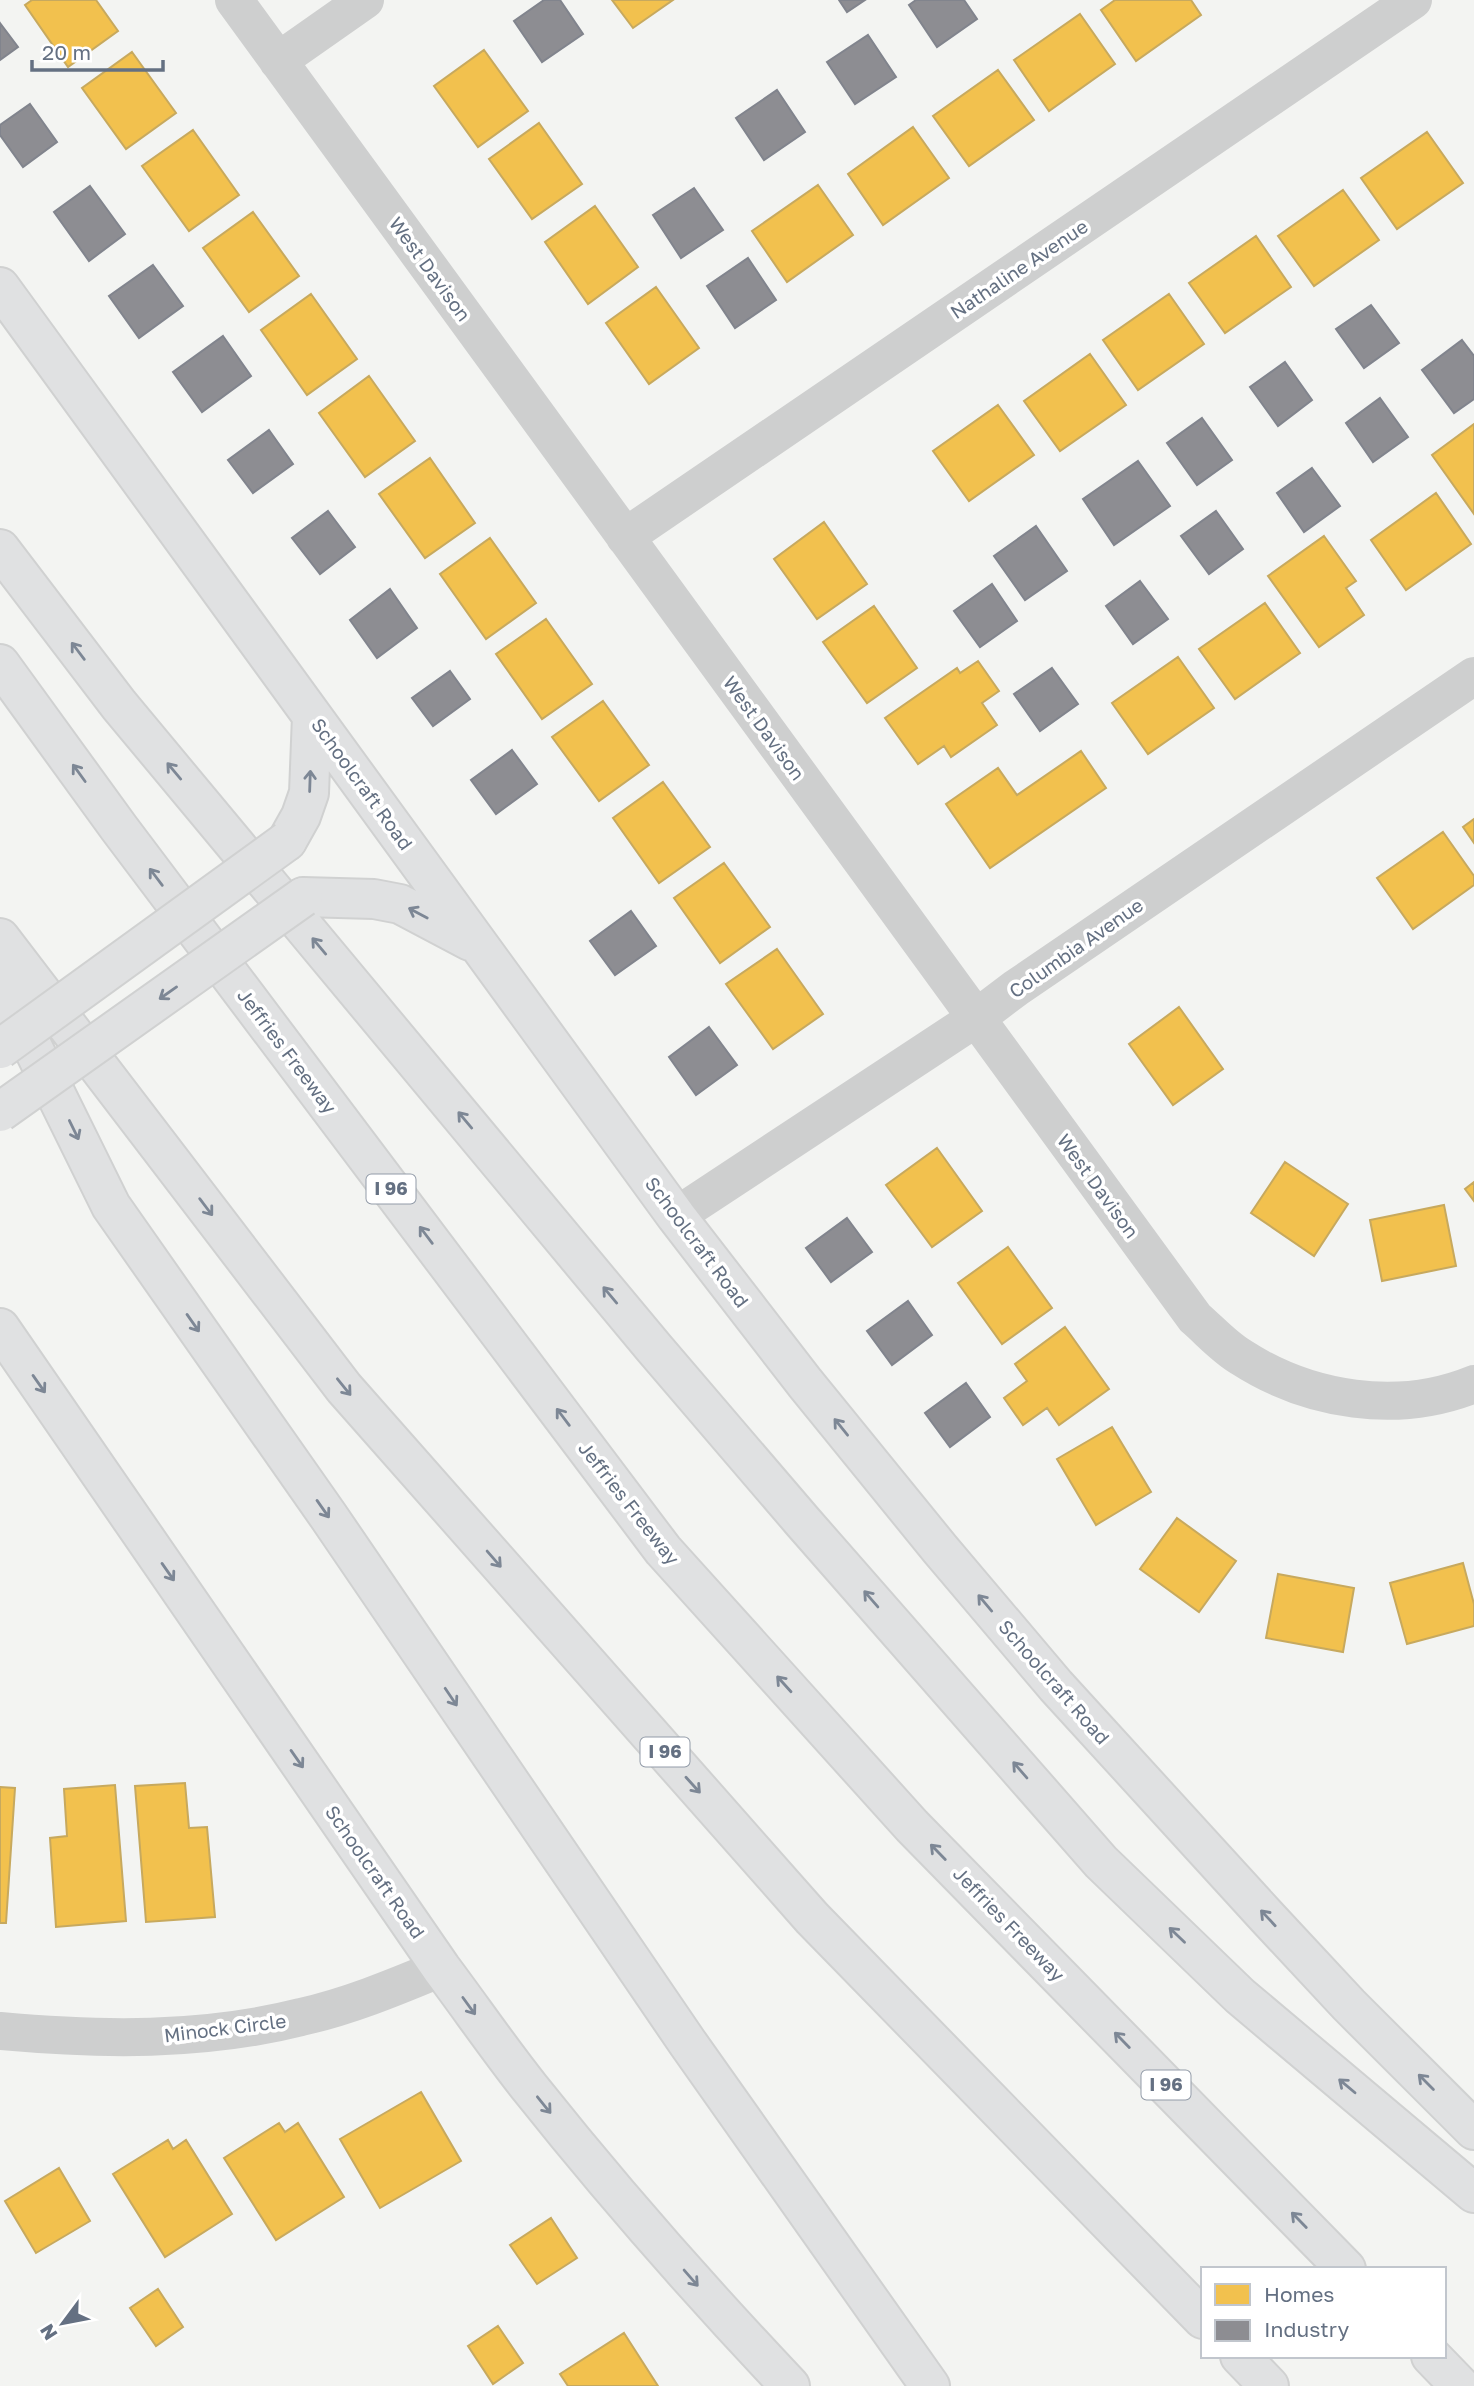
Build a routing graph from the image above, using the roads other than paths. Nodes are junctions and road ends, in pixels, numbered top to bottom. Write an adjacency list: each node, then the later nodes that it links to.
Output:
1 (234, 0): 4 (street, West Davison)
2 (365, 0): 4 (street)
3 (1413, 0): 6 (street, Nathaline Avenue)
4 (278, 61): 6 (street, West Davison)
5 (0, 287): 10 (main road, Schoolcraft Road)
6 (625, 537): 14 (street, West Davison)
7 (0, 549): 23 (main road, one-way to 7)
8 (0, 664): 24 (main road, Jeffries Freeway / I 96, one-way to 8)
9 (1474, 676): 14 (street, Columbia Avenue)
10 (312, 716): 12 (main road, Schoolcraft Road); 15 (main road, one-way to 10, bridge)
11 (0, 938): 25 (main road, I 96, one-way to 25)
12 (479, 945): 16 (main road, one-way to 16, bridge); 17 (main road, Schoolcraft Road)
13 (0, 981): 29 (main road, one-way to 29)
14 (975, 1019): 17 (street, Columbia Avenue); 19 (street, West Davison)
15 (0, 1049)
16 (0, 1112)
17 (676, 1216): 22 (main road, Schoolcraft Road, one-way to 17)
18 (0, 1328): 20 (main road, Schoolcraft Road, one-way to 20)
19 (1474, 1384)
20 (441, 1968): 21 (street, Minock Circle); 28 (main road, Schoolcraft Road, one-way to 28)
21 (0, 2031)
22 (1474, 2130)
23 (1474, 2193)
24 (1344, 2267)
25 (1201, 2317)
26 (1242, 2358): 30 (main road)
27 (1433, 2358): 31 (main road)
28 (790, 2386)
29 (930, 2386)
30 (1269, 2386)
31 (1460, 2386)

